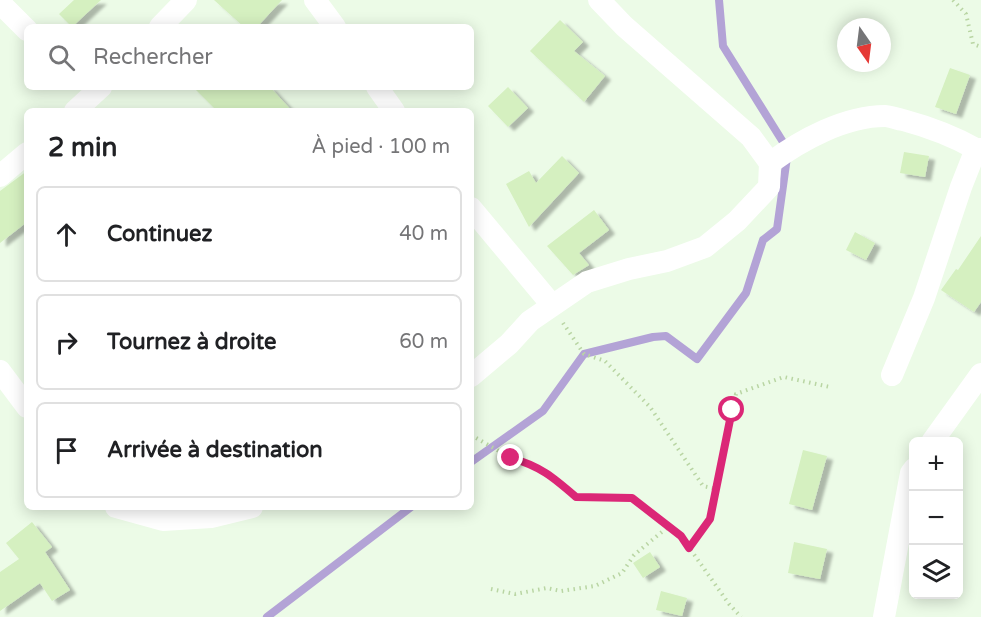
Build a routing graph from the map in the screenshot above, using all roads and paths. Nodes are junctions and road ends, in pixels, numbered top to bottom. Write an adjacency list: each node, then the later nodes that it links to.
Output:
1 (186, 0): 6 (street)
2 (315, 0): 7 (street)
3 (599, 0): 16 (street)
4 (953, 0): 9 (path)
5 (0, 3): 8 (street)
6 (163, 24)
7 (333, 24)
8 (24, 27)
9 (981, 47)
10 (379, 90): 13 (street)
11 (95, 95): 12 (street)
12 (79, 108)
13 (392, 108)
14 (979, 149): 16 (street); 23 (street)
15 (24, 156): 17 (street)
16 (770, 163): 19 (street)
17 (0, 176)
18 (474, 212): 19 (street)
19 (552, 305): 22 (street)
20 (575, 343): 30 (path)
21 (0, 371): 26 (street)
22 (474, 373)
23 (892, 375)
24 (830, 387): 30 (path)
25 (978, 389): 28 (street)
26 (24, 403)
27 (474, 437): 33 (path)
28 (936, 437)
29 (909, 483): 37 (street)
30 (717, 489): 34 (path)
31 (127, 510): 32 (street)
32 (240, 510)
33 (669, 526): 34 (path); 35 (path)
34 (689, 548): 36 (path)
35 (491, 589)
36 (741, 617)
37 (884, 617)

